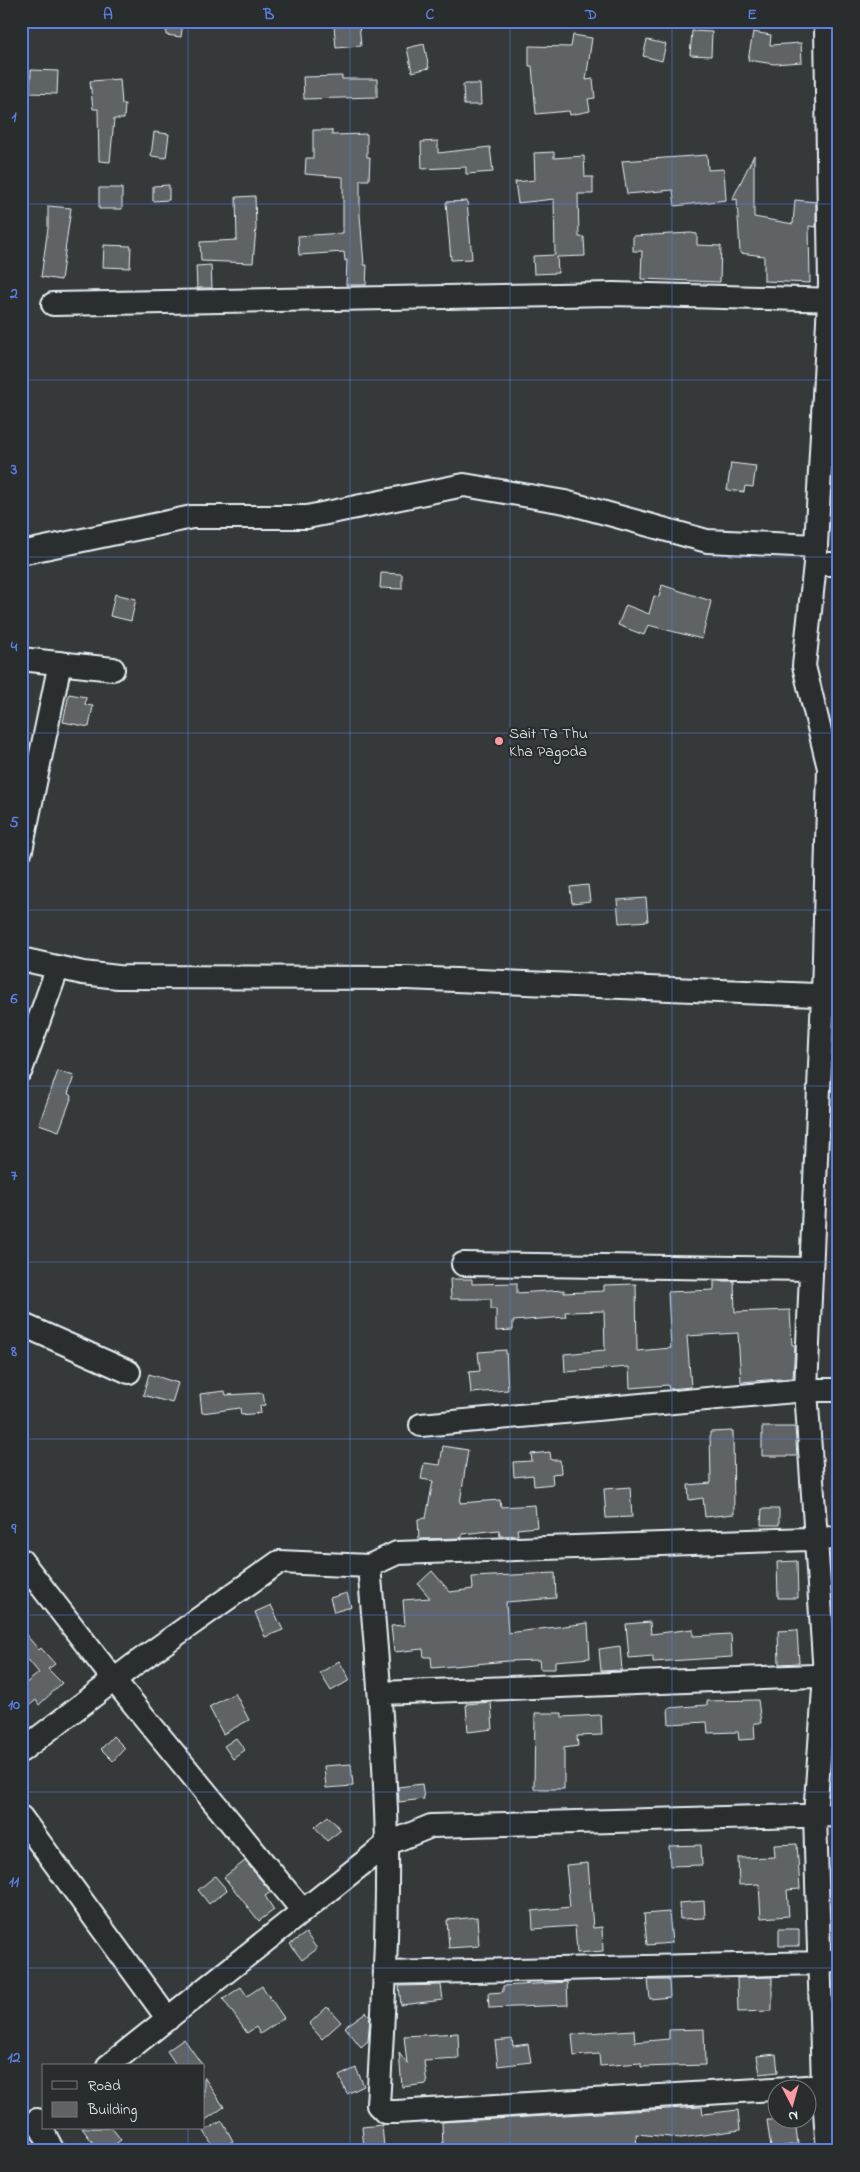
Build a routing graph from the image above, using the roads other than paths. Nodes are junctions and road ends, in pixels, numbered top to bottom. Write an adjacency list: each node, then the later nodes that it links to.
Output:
1 (831, 26): 2 (street)
2 (834, 300): 3 (street); 4 (street)
3 (53, 304)
4 (831, 429): 6 (street)
5 (21, 553): 6 (street)
6 (815, 555): 7 (street); 14 (street)
7 (839, 564)
8 (21, 659): 9 (street)
9 (60, 663): 10 (street); 11 (street)
10 (113, 669)
11 (21, 850)
12 (21, 959): 13 (street)
13 (58, 967): 14 (street); 15 (street)
14 (831, 996): 17 (street)
15 (21, 1070)
16 (463, 1264): 17 (street)
17 (811, 1270): 20 (street)
18 (21, 1324): 19 (street)
19 (129, 1372)
20 (806, 1390): 21 (street); 22 (street); 23 (street)
21 (839, 1390)
22 (421, 1425)
23 (828, 1538): 25 (street); 26 (street)
24 (21, 1560): 27 (street)
25 (369, 1566): 27 (street); 28 (street)
26 (832, 1675): 28 (street); 30 (street)
27 (114, 1680): 29 (street); 34 (street)
28 (380, 1693): 33 (street)
29 (21, 1751)
30 (815, 1815): 31 (street); 33 (street); 35 (street)
31 (839, 1815)
32 (21, 1817): 37 (street)
33 (387, 1844): 34 (street); 36 (street)
34 (303, 1911): 37 (street)
35 (829, 1962): 36 (street); 39 (street)
36 (386, 1973): 39 (street)
37 (168, 2019): 38 (street)
38 (111, 2064)
39 (831, 2085): 42 (street)
40 (34, 2122): 41 (street)
41 (53, 2151)
42 (828, 2151)

